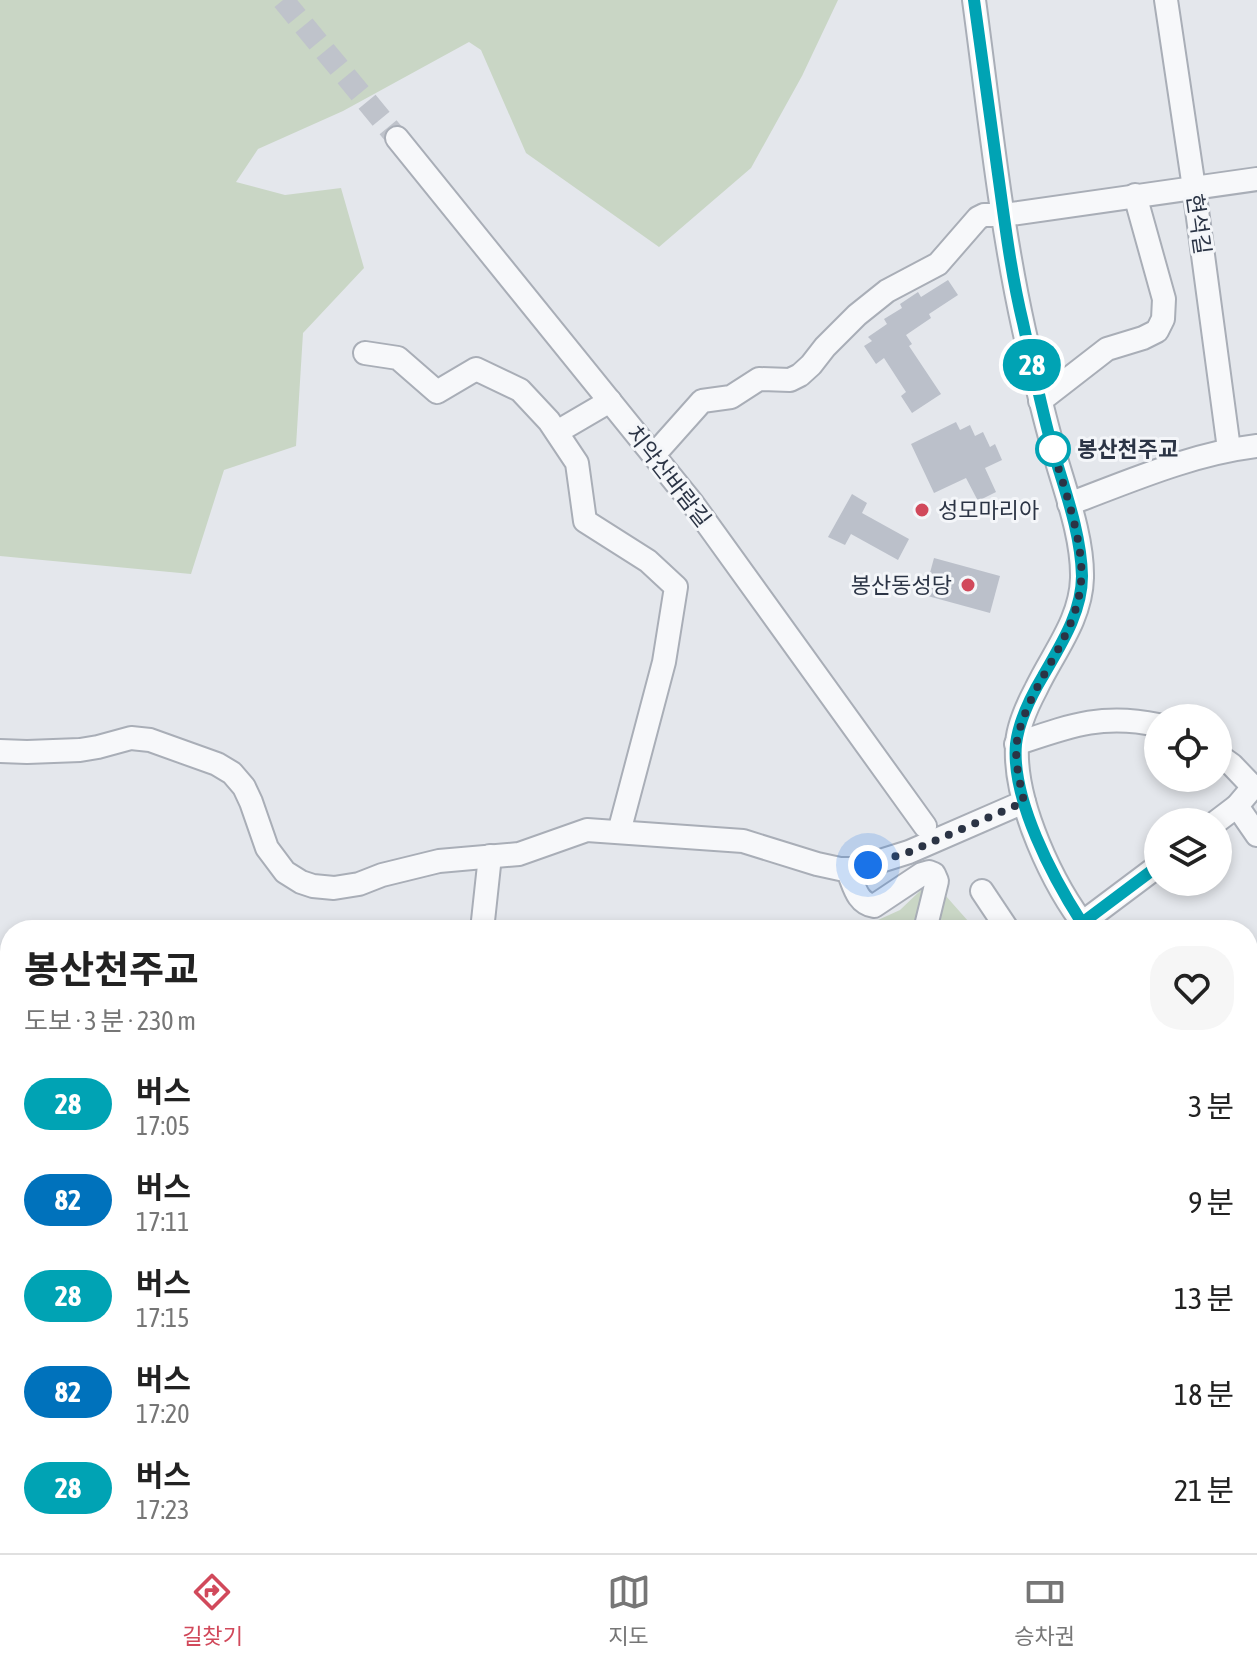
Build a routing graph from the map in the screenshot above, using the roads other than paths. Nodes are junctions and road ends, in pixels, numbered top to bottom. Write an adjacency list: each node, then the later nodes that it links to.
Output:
1 (974, 0): 7 (street)
2 (1166, 0): 5 (street, 현석길)
3 (397, 138): 9 (street, 치악산바람길)
4 (1257, 179): 5 (street)
5 (1194, 188): 6 (street); 13 (street, 현석길)
6 (1135, 195): 7 (street); 10 (street)
7 (1004, 215): 10 (street); 14 (street)
8 (365, 353): 11 (street)
9 (610, 401): 11 (street); 14 (street, 치악산바람길)
10 (1040, 401): 15 (street)
11 (557, 432): 25 (street)
12 (1257, 446): 13 (street)
13 (1229, 449): 15 (street)
14 (653, 453): 24 (street, 치악산바람길)
15 (1069, 504): 17 (street)
16 (1144, 722): 17 (street)
17 (1016, 744): 21 (street)
18 (0, 751): 27 (street)
19 (1232, 765): 20 (street)
20 (1255, 787): 22 (street)
21 (1024, 802): 28 (street); 34 (street)
22 (1237, 806): 23 (street); 26 (street)
23 (1232, 810)
24 (925, 826)
25 (619, 832): 27 (street); 28 (street)
26 (1257, 835)
27 (490, 856): 31 (street)
28 (847, 869): 32 (street)
29 (1144, 878): 35 (street)
30 (982, 891): 33 (street)
31 (483, 920)
32 (927, 920)
33 (1001, 920)
34 (1081, 920)
35 (1092, 920)

